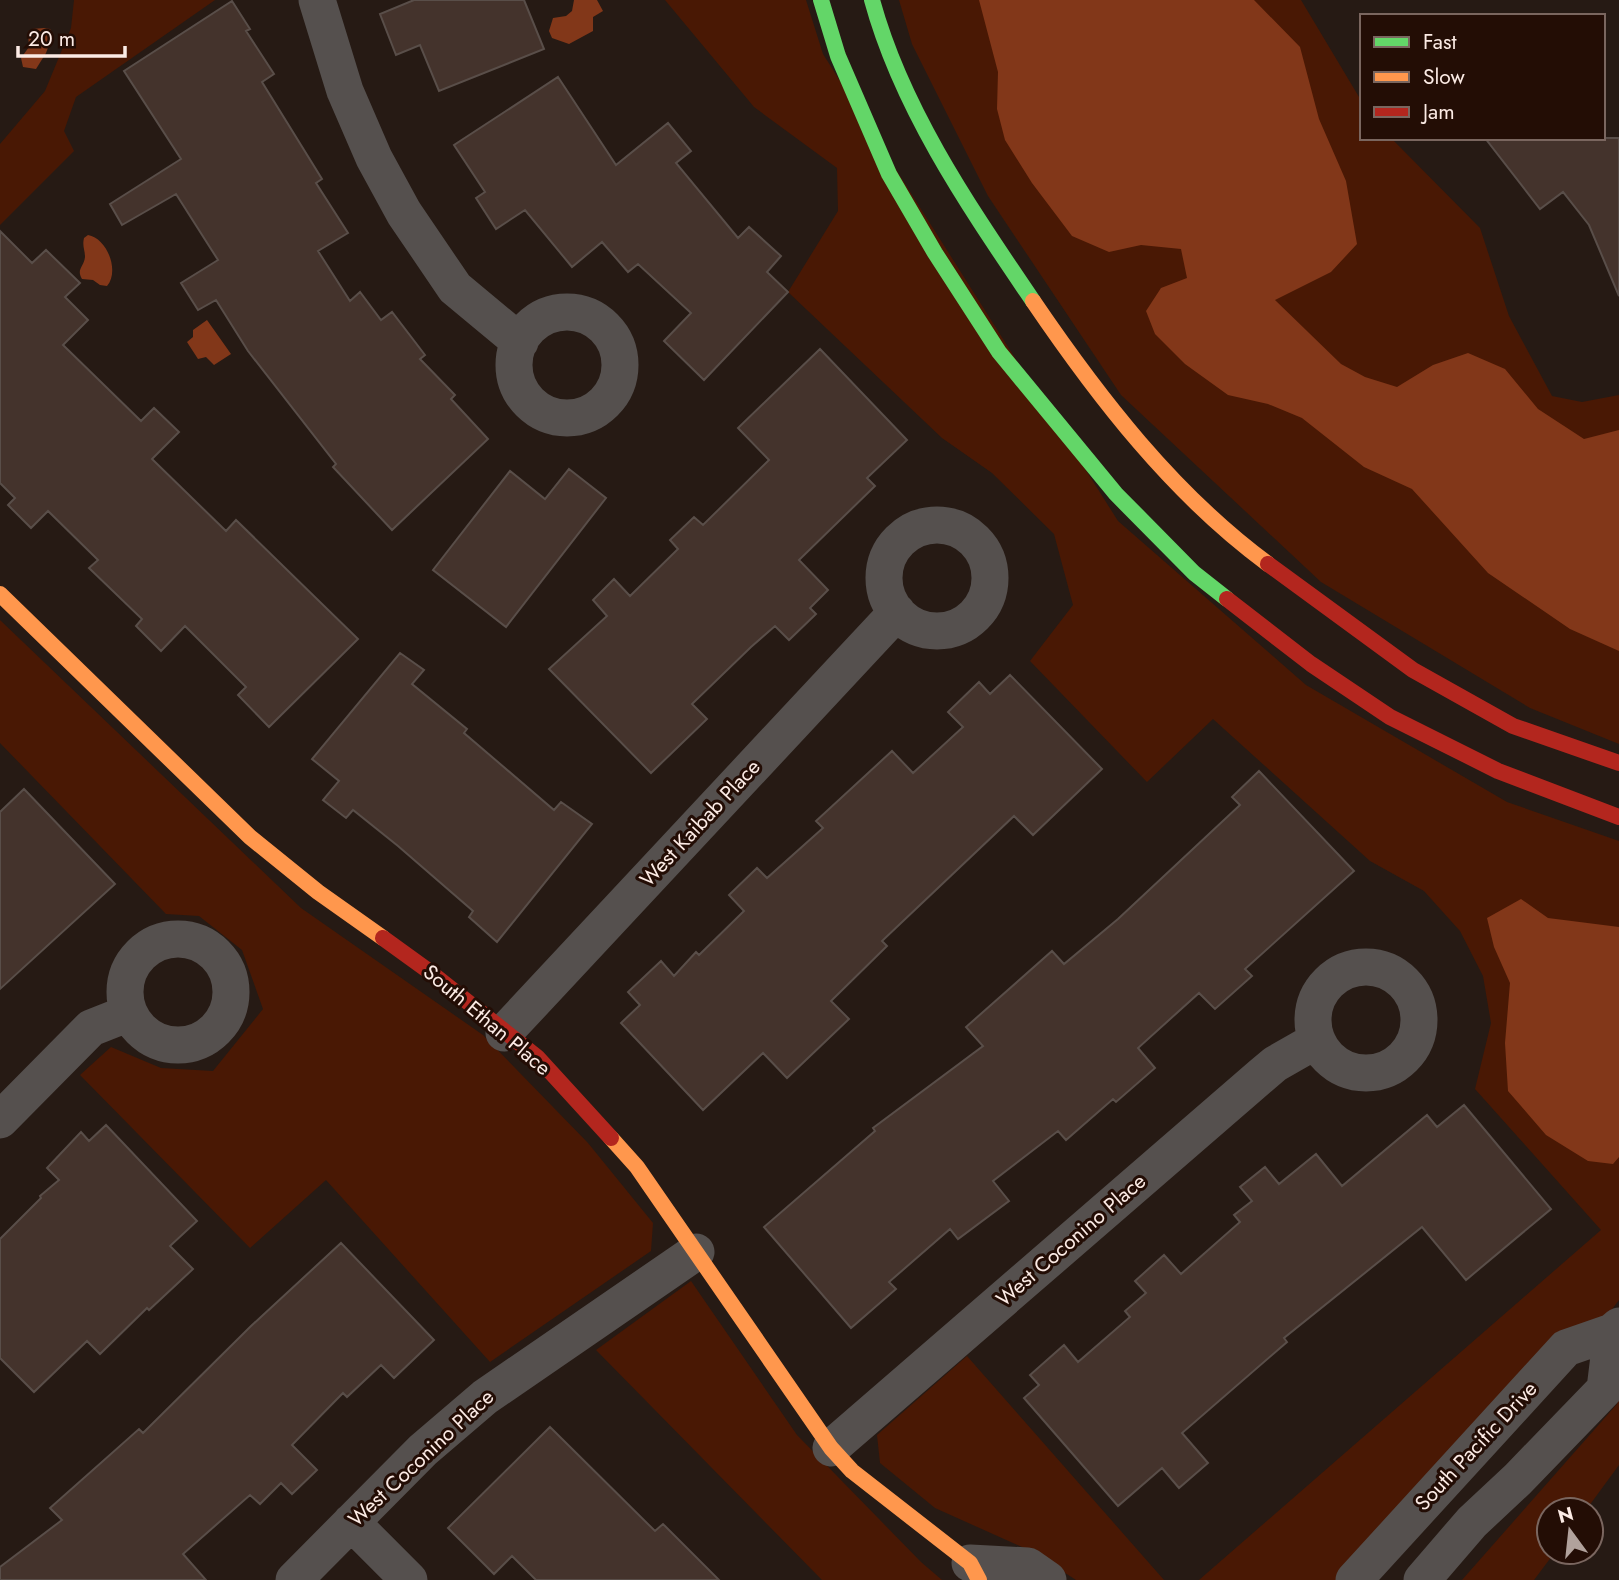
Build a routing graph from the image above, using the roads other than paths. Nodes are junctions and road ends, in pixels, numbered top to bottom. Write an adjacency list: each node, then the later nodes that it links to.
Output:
1 (317, 0): 4 (street)
2 (821, 0): 8 (street)
3 (872, 0): 7 (street)
4 (520, 342)
5 (0, 594): 10 (street, South Ethan Place)
6 (897, 612): 10 (street, West Kaibab Place)
7 (1619, 763)
8 (1619, 817)
9 (129, 1013): 12 (street)
10 (504, 1033): 13 (street, South Ethan Place)
11 (1317, 1040): 15 (street, West Coconino Place)
12 (0, 1120)
13 (696, 1252): 15 (street, South Ethan Place); 16 (street, West Coconino Place)
14 (1615, 1329): 21 (street, South Pacific Drive); 22 (street, South Pacific Drive)
15 (831, 1448): 17 (street, South Ethan Place)
16 (351, 1522): 18 (street, West Coconino Place); 19 (street)
17 (975, 1571): 20 (street, South Ethan Place)
18 (293, 1580)
19 (409, 1580)
20 (1048, 1580)
21 (1354, 1580)
22 (1422, 1580)

